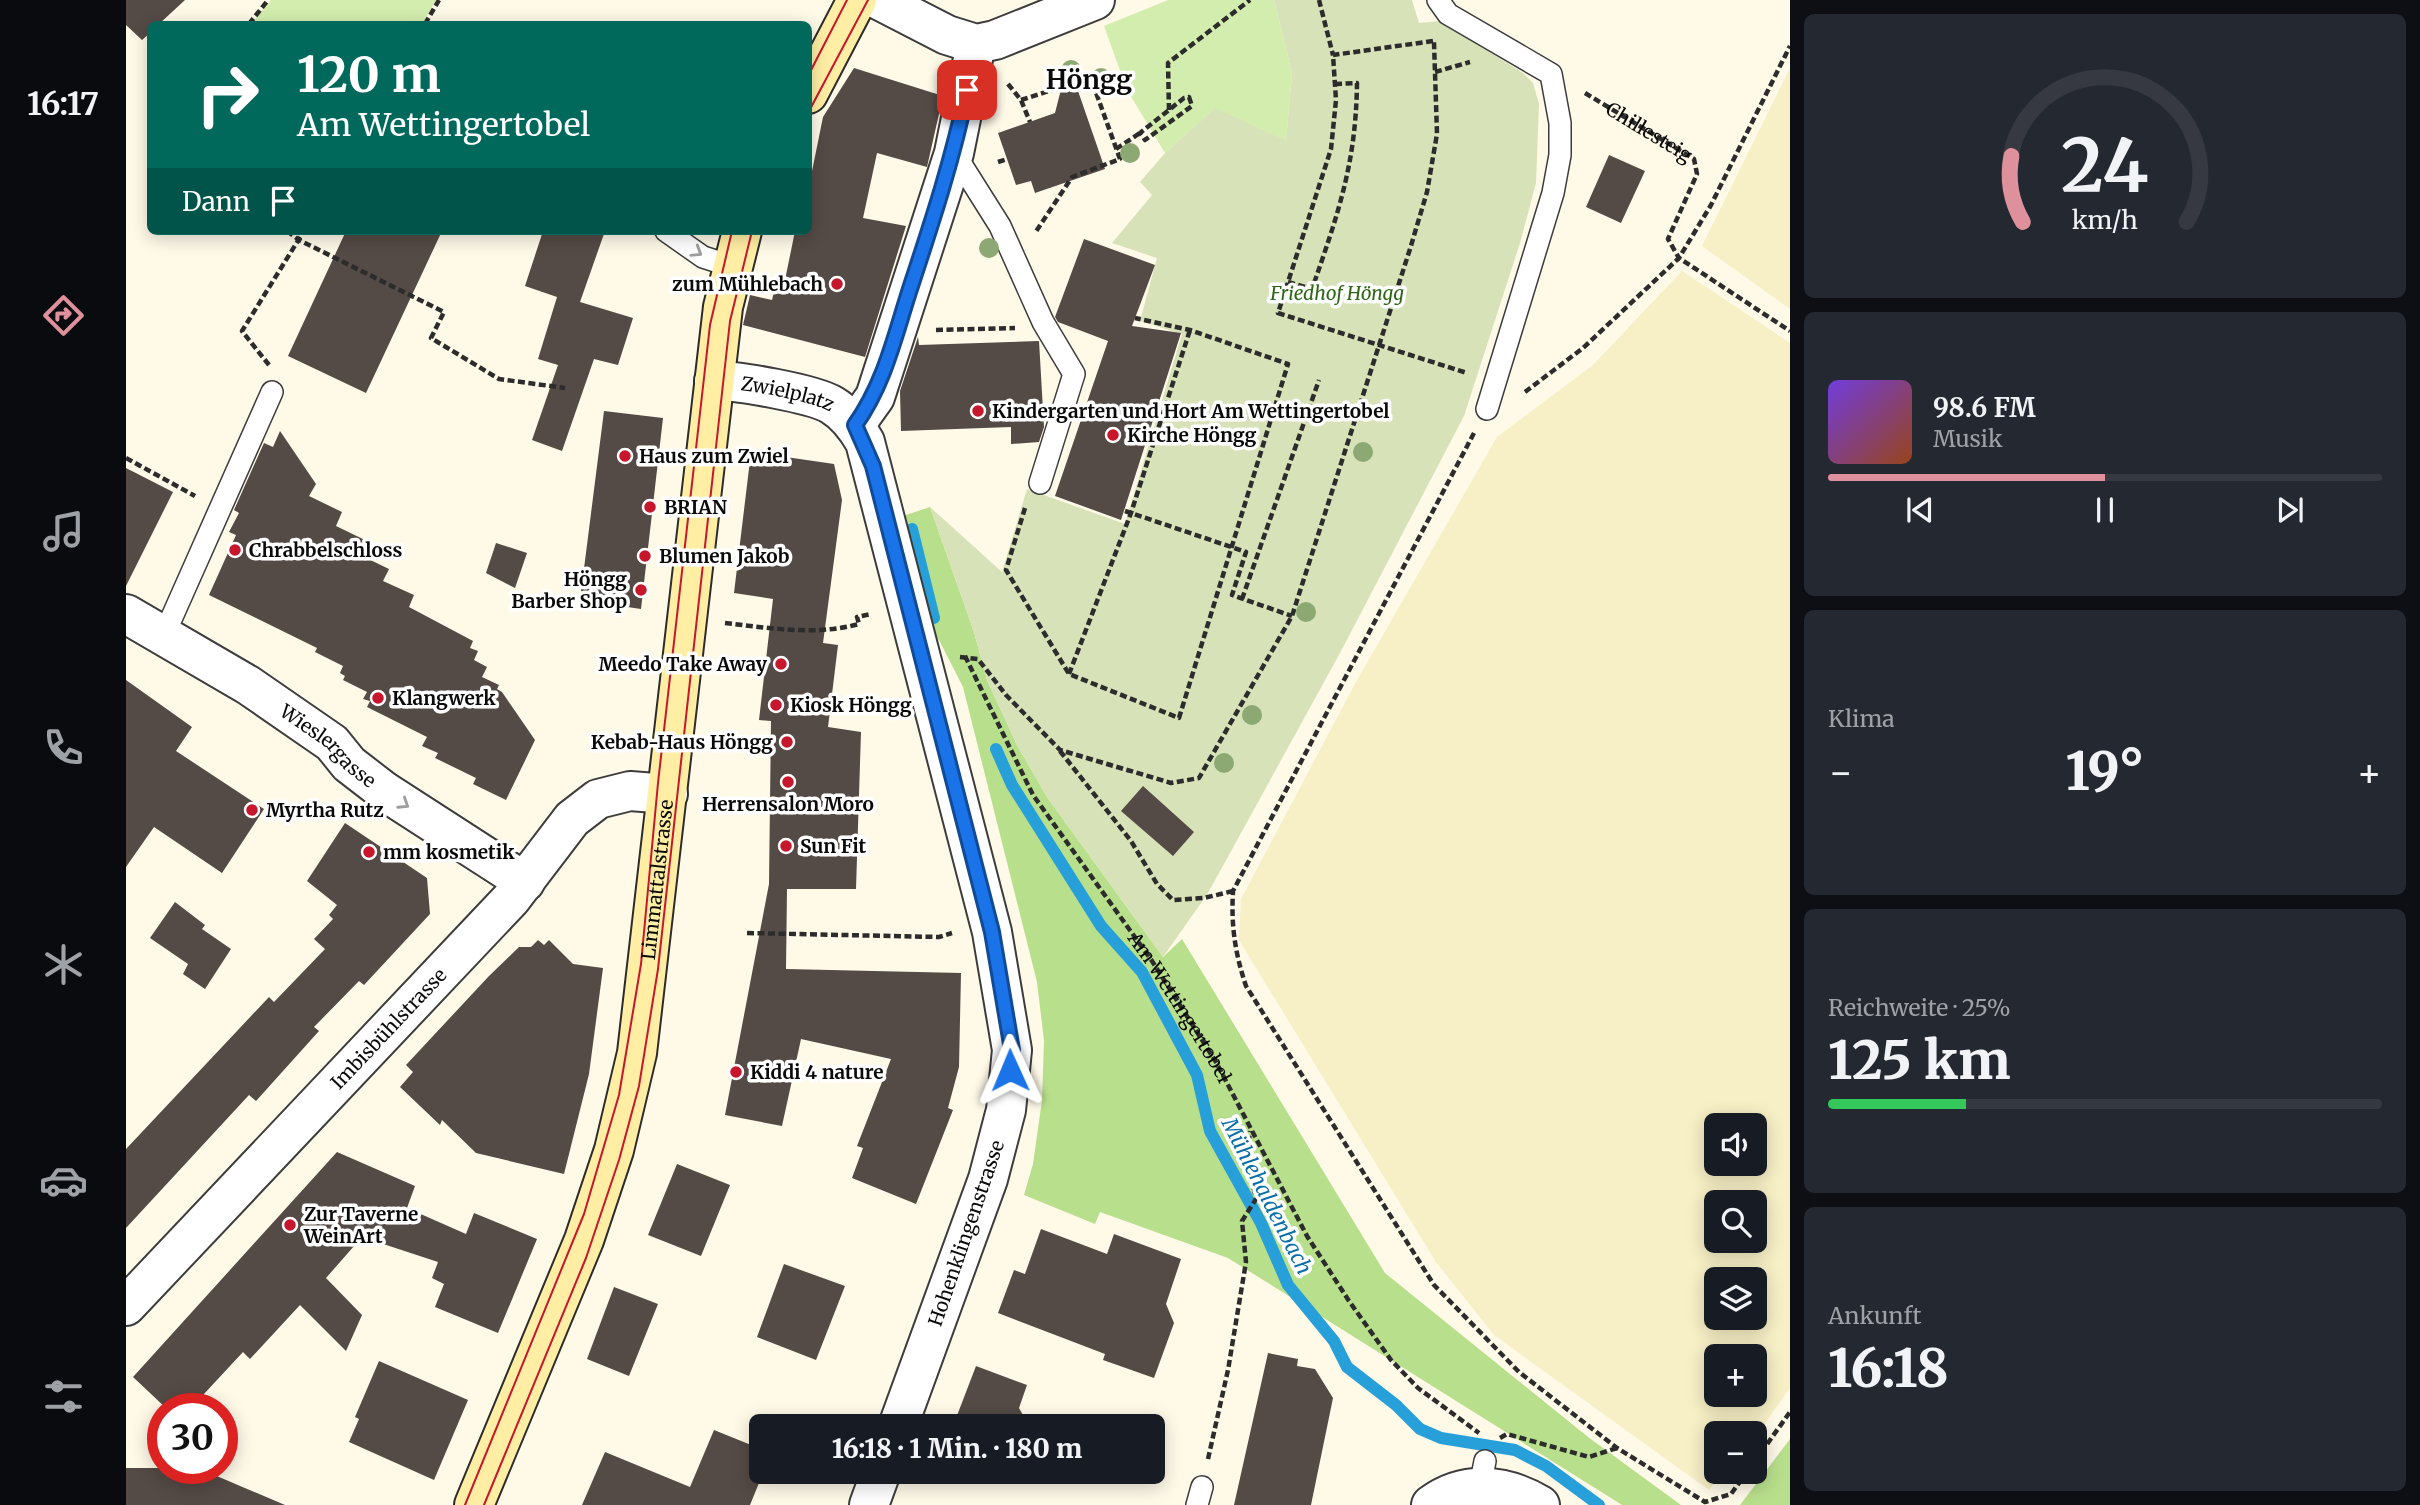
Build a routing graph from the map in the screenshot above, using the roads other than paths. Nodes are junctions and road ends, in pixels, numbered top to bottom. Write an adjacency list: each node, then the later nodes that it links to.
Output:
1 (857, 0): 6 (street)
2 (879, 0): 5 (street)
3 (1095, 0): 5 (street)
4 (1438, 0): 12 (lane)
5 (976, 44): 7 (street)
6 (812, 86)
7 (954, 153): 13 (street); 14 (lane)
8 (672, 235): 9 (lane, one-way to 9)
9 (736, 249): 10 (street, Limmattalstrasse)
10 (714, 381): 13 (street, Zwielplatz); 17 (street, Limmattalstrasse)
11 (271, 393): 16 (lane)
12 (1487, 409)
13 (855, 425): 20 (street, Hohenklingenstrasse)
14 (1040, 483)
15 (126, 614): 16 (street, Wieslergasse)
16 (164, 635): 18 (street, Wieslergasse, one-way to 18)
17 (668, 794): 18 (street, Imbisbühlstrasse); 22 (street, Limmattalstrasse)
18 (525, 882): 19 (street, Imbisbühlstrasse)
19 (126, 1306)
20 (902, 1414)
21 (877, 1484): 23 (street)
22 (474, 1505)
23 (869, 1505)
24 (1432, 1505): 25 (street)
25 (1540, 1505)

